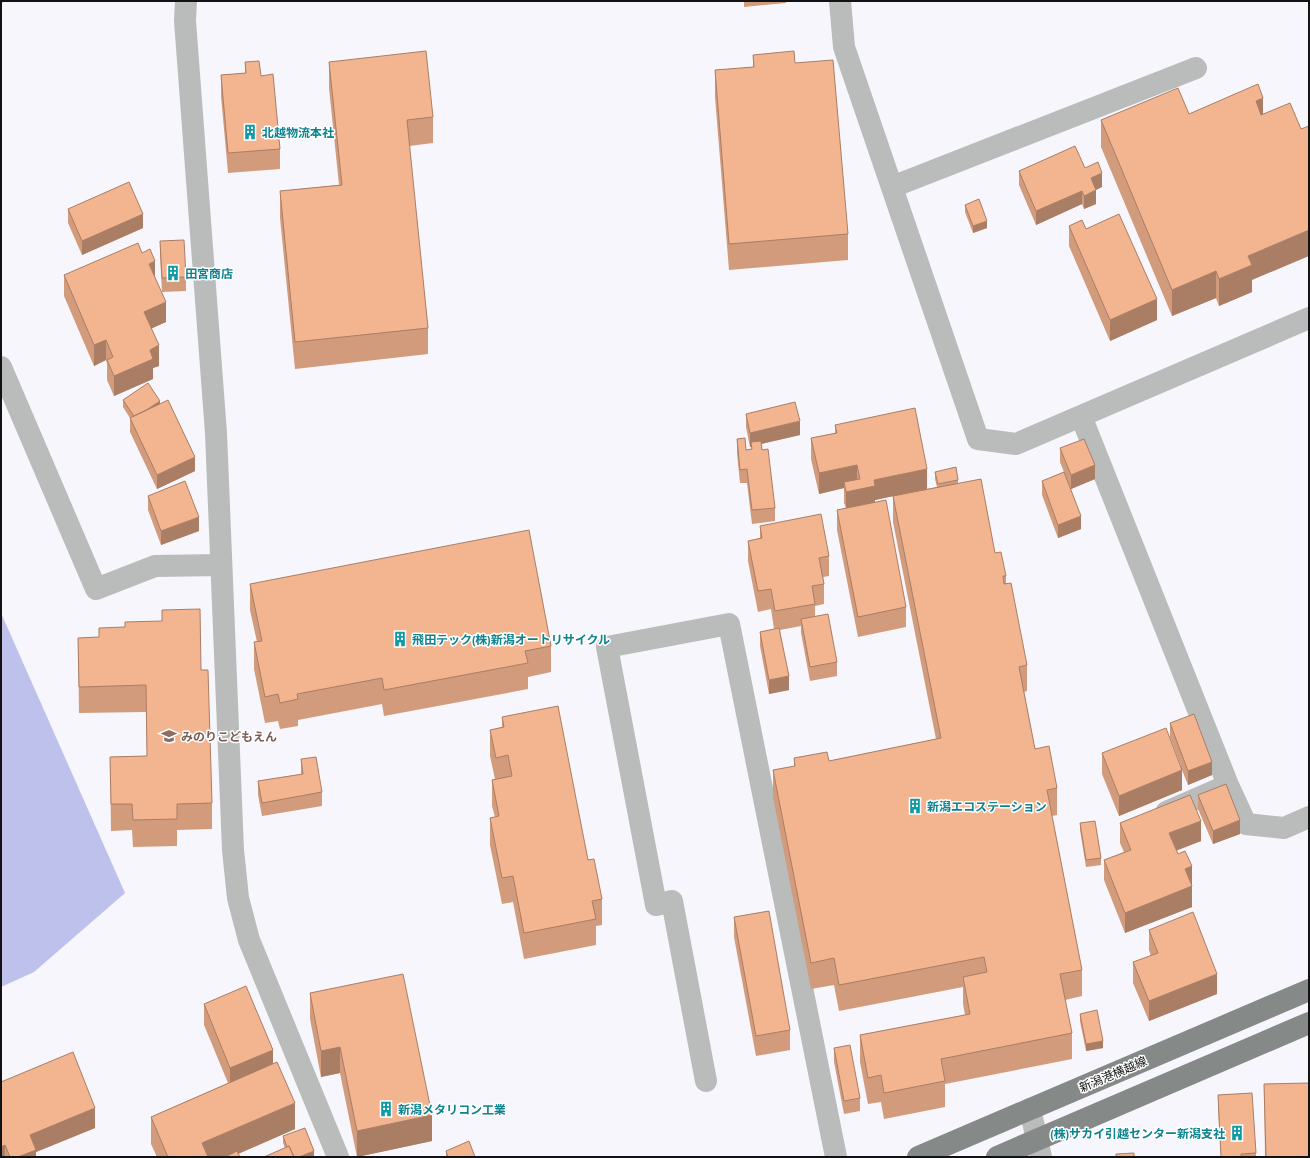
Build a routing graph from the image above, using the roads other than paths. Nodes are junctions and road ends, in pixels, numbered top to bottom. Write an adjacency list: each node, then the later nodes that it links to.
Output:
1 (186, 1): 8 (street)
2 (840, 1): 4 (street)
3 (1196, 68): 4 (street)
4 (892, 187): 7 (street)
5 (1309, 318): 7 (street)
6 (1, 368): 8 (street)
7 (1081, 416): 9 (street)
8 (221, 565): 17 (street)
9 (1228, 785): 10 (street); 11 (street)
10 (1309, 817)
11 (1149, 819)
12 (1309, 990): 15 (main road, 新潟港横越線)
13 (1309, 1023): 16 (main road)
14 (706, 1081): 18 (street)
15 (1030, 1109): 16 (street); 19 (main road, 新潟港横越線)
16 (1039, 1148): 20 (main road)
17 (338, 1157)
18 (836, 1157)
19 (918, 1157)
20 (998, 1157)

